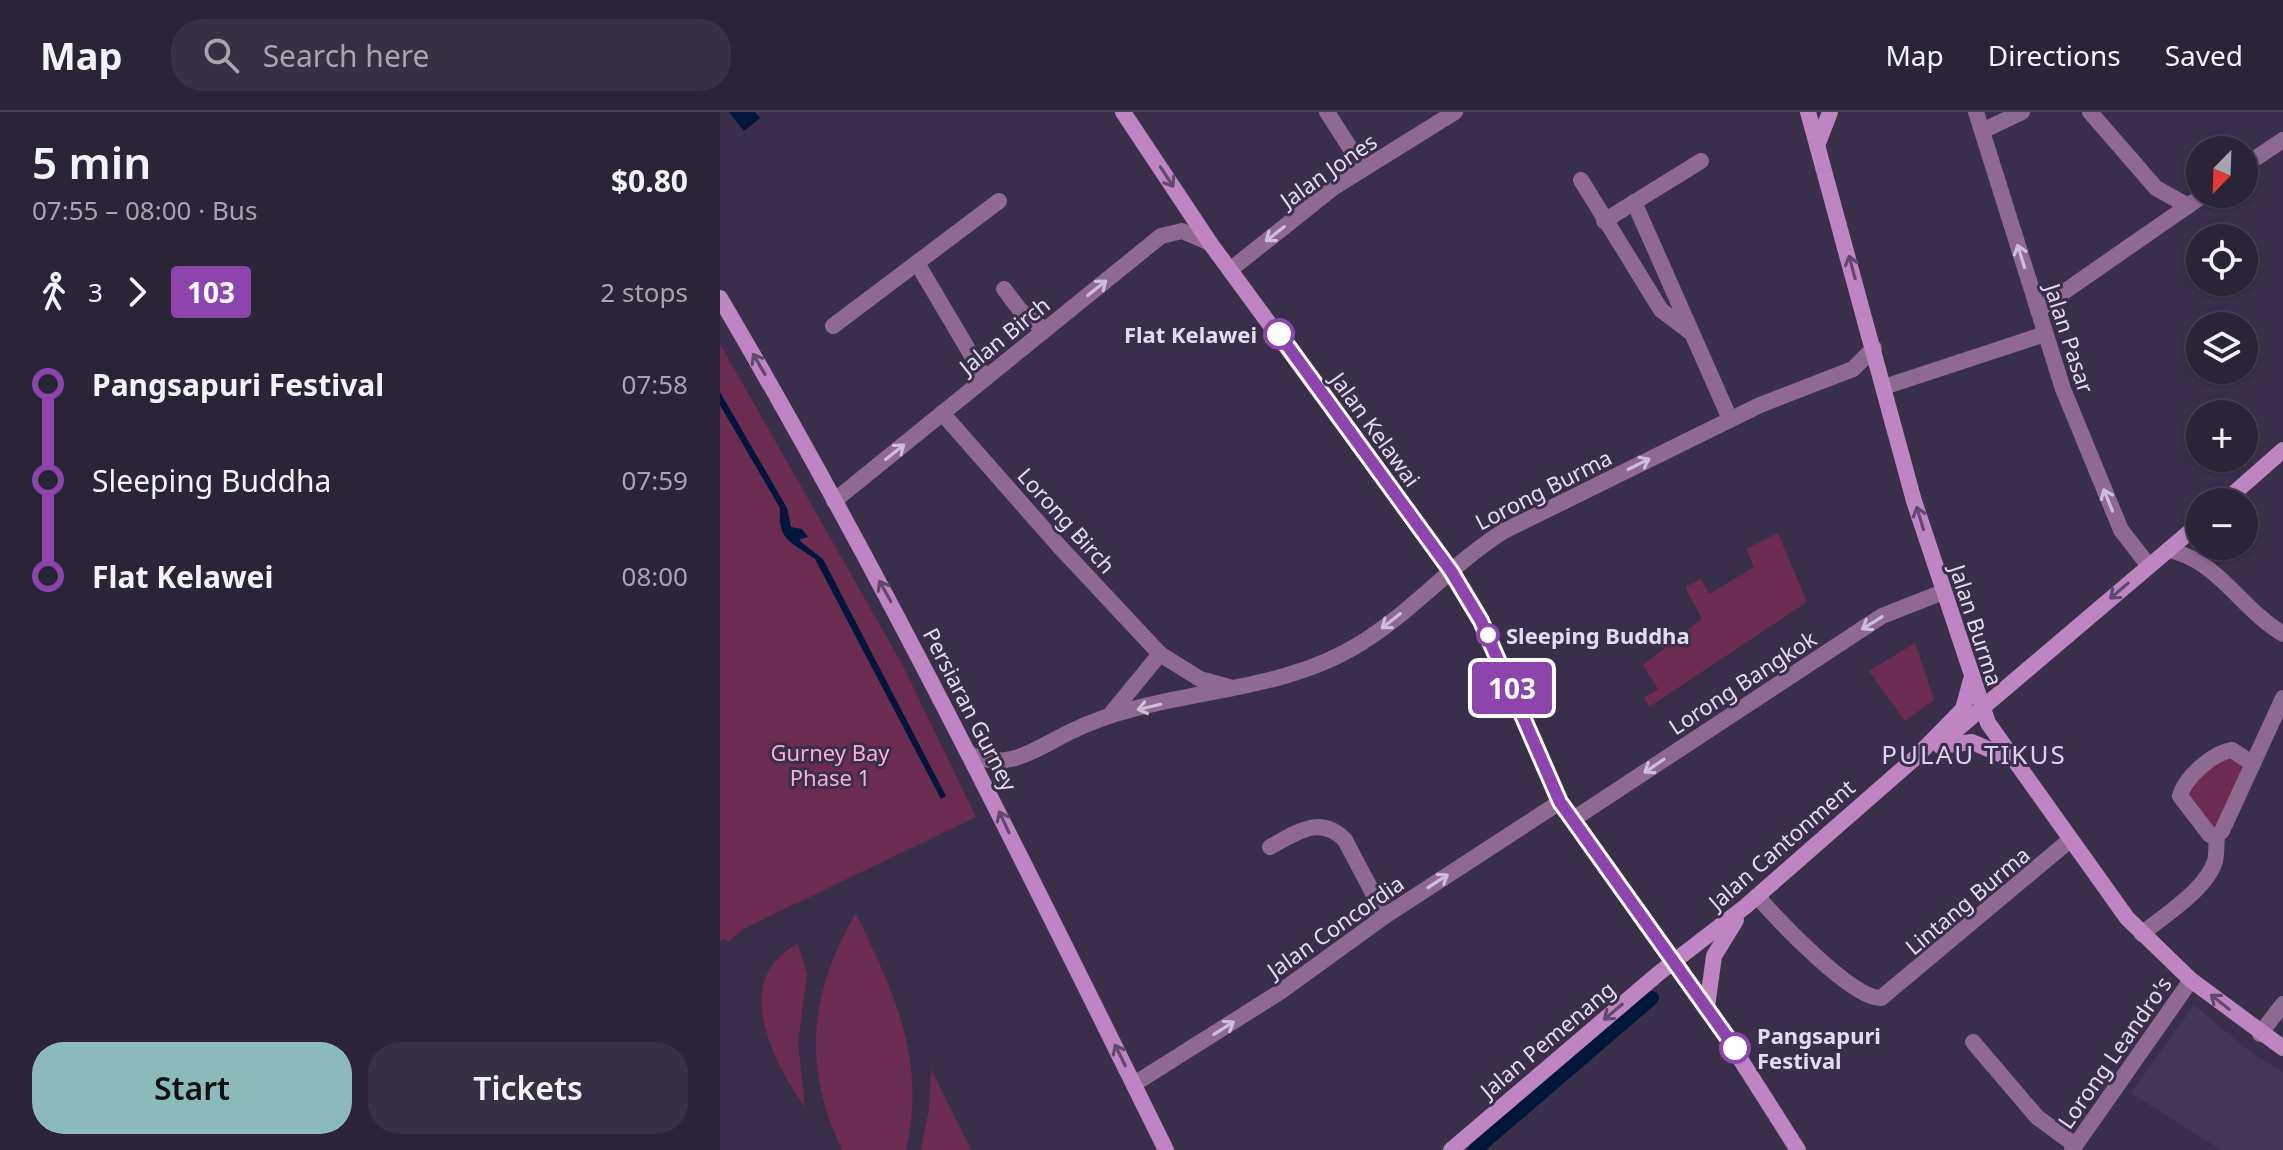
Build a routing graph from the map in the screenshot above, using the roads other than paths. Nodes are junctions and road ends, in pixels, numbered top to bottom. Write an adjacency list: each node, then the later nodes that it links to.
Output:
1 (1123, 112): 24 (main road, Jalan Kelawai, one-way to 24)
2 (1327, 112): 15 (street)
3 (1455, 112): 9 (street, Jalan Jones)
4 (1808, 112): 12 (main road, Jalan Burma)
5 (1830, 112): 12 (main road)
6 (1976, 112): 10 (street, Jalan Pasar)
7 (2022, 112): 10 (street)
8 (2090, 112): 17 (street)
9 (1431, 118): 15 (street, Jalan Jones)
10 (1982, 131): 29 (street, Jalan Pasar, one-way to 10)
11 (2283, 140): 13 (street)
12 (1817, 144): 34 (main road, Jalan Burma, one-way to 12)
13 (2258, 157)
14 (1701, 161): 19 (street)
15 (1363, 168): 26 (street, Jalan Jones, one-way to 26)
16 (1581, 180): 22 (street)
17 (2156, 188): 20 (street); 23 (street)
18 (999, 201): 25 (street)
19 (1634, 202): 22 (street); 32 (street)
20 (2186, 205)
21 (2186, 207): 23 (street)
22 (1604, 221): 32 (street)
23 (2161, 225): 29 (street)
24 (1210, 243): 26 (main road, Jalan Kelawai); 31 (street, Jalan Birch, one-way to 24)
25 (917, 263): 30 (street); 35 (street)
26 (1230, 270): 46 (main road, Jalan Kelawai)
27 (1004, 289): 31 (street)
28 (720, 298): 41 (main road, Persiaran Gurney, one-way to 28)
29 (2038, 310): 33 (street, Jalan Pasar)
30 (833, 326)
31 (1044, 330): 35 (street, Jalan Birch)
32 (1690, 332): 38 (street)
33 (2045, 334): 36 (street); 45 (street, Jalan Pasar, one-way to 33)
34 (1874, 348): 36 (main road, Jalan Burma); 38 (street, Lorong Burma)
35 (985, 378): 37 (street, Jalan Birch)
36 (1884, 387): 48 (main road, Jalan Burma, one-way to 36)
37 (942, 413): 41 (street, Jalan Birch, one-way to 37); 50 (street, Lorong Birch)
38 (1730, 419): 46 (street, Lorong Burma, one-way to 38)
39 (2283, 450): 40 (main road)
40 (2240, 488)
41 (834, 501): 57 (main road, Persiaran Gurney, one-way to 41)
42 (2186, 535): 43 (main road, Jalan Cantonment)
43 (2168, 550): 45 (main road, Jalan Cantonment); 47 (street)
44 (2209, 560): 47 (street)
45 (2149, 566): 54 (main road, Jalan Cantonment, one-way to 54)
46 (1451, 571): 52 (street, Lorong Burma, one-way to 52); 61 (main road, Jalan Kelawai)
47 (2218, 576): 49 (street)
48 (1943, 592): 51 (main road, Jalan Burma); 62 (street, Lorong Bangkok, one-way to 62)
49 (2283, 634)
50 (1160, 654): 52 (street, Lorong Birch); 55 (street)
51 (1971, 680): 54 (main road, Jalan Burma); 58 (main road, Jalan Cantonment)
52 (1235, 688): 55 (street, Lorong Burma, one-way to 55)
53 (2283, 698): 60 (street)
54 (1982, 711): 56 (main road, Jalan Cantonment); 59 (main road, Jalan Burma)
55 (1109, 716): 57 (street, Lorong Burma)
56 (1936, 747): 58 (main road, Jalan Cantonment); 59 (main road)
57 (972, 755): 76 (main road, Persiaran Gurney, one-way to 57)
58 (1915, 758): 66 (main road, Jalan Cantonment)
59 (2014, 761): 64 (main road, Jalan Burma)
60 (2253, 764): 63 (street); 63 (street)
61 (1560, 802): 62 (main road, Jalan Kelawai); 67 (street, Jalan Concordia, one-way to 61)
62 (1572, 820): 69 (main road, Jalan Kelawai)
63 (2217, 835): 68 (street)
64 (2070, 840): 66 (street, Lintang Burma); 68 (main road, Jalan Burma)
65 (1270, 847): 67 (street)
66 (1751, 901): 69 (main road, Jalan Cantonment); 72 (main road)
67 (1385, 916): 76 (street, Jalan Concordia, one-way to 67)
68 (2142, 934): 70 (main road, Jalan Burma)
69 (1673, 963): 72 (main road, Jalan Kelawai); 79 (main road, Jalan Pemenang, one-way to 79)
70 (2191, 980): 73 (main road, Jalan Burma, one-way to 70); 77 (street, Lorong Leandro's)
71 (2283, 1004): 73 (street)
72 (1707, 1007): 80 (main road, Jalan Kelawai)
73 (2260, 1034): 75 (main road, Jalan Burma)
74 (1973, 1042): 77 (street)
75 (2283, 1048)
76 (1134, 1084): 78 (main road, Persiaran Gurney)
77 (2073, 1148)
78 (1166, 1150)
79 (1451, 1150)
80 (1798, 1150)

